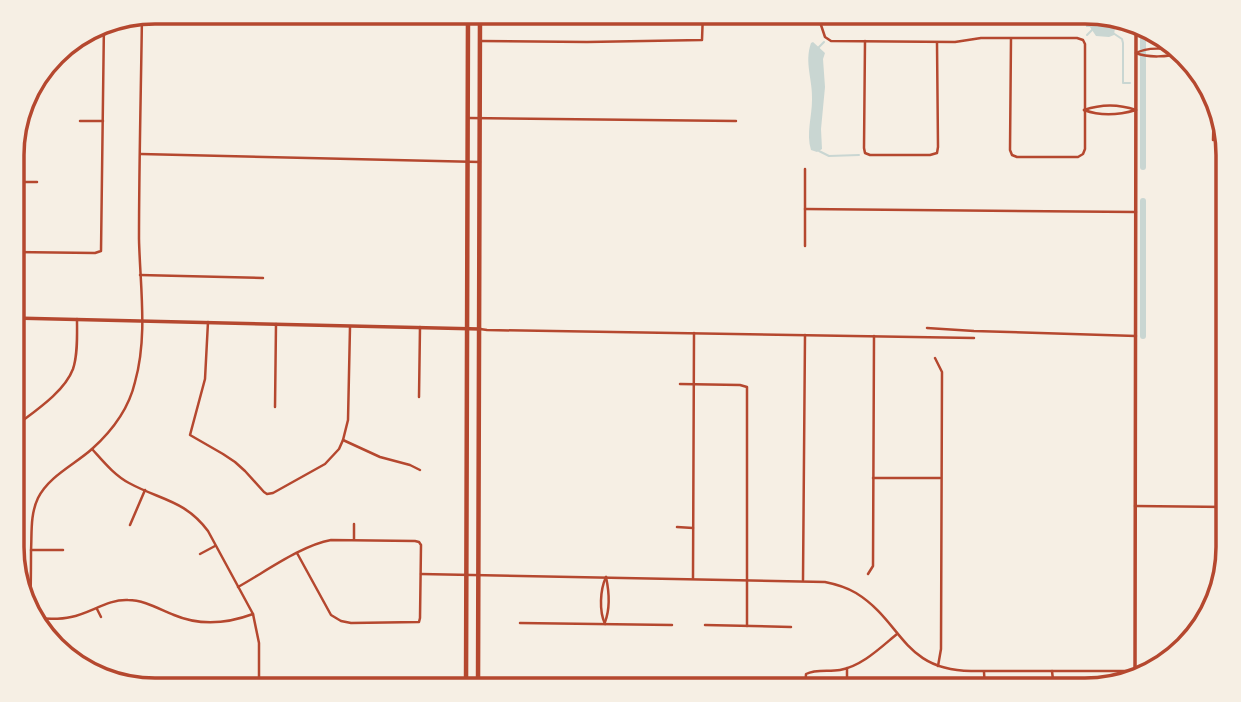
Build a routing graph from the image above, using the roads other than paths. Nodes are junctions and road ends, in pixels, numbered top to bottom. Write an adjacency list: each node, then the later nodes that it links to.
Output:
1 (468, 24): 21 (main road)
2 (480, 24): 9 (main road)
3 (703, 24): 9 (street)
4 (821, 24): 10 (street)
5 (142, 26): 28 (street)
6 (1136, 34): 14 (street)
7 (104, 35): 24 (street)
8 (1011, 38): 11 (street); 18 (street); 18 (street)
9 (480, 41): 22 (main road)
10 (865, 41): 11 (street); 11 (street)
11 (937, 42)
12 (1162, 49): 14 (street)
13 (1165, 51): 15 (street)
14 (1136, 53): 15 (street); 19 (street)
15 (1165, 56): 16 (street)
16 (1170, 56)
17 (1110, 106): 18 (street); 19 (street); 20 (street)
18 (1084, 110): 20 (street)
19 (1136, 110): 20 (street); 35 (street)
20 (1110, 113)
21 (468, 118): 22 (street); 29 (main road)
22 (480, 118): 25 (street); 30 (main road)
23 (80, 121): 24 (street)
24 (103, 121): 37 (street)
25 (736, 121)
26 (1213, 128): 27 (street)
27 (1213, 140)
28 (140, 154): 29 (street); 38 (street)
29 (468, 162): 30 (street); 47 (main road)
30 (480, 162): 49 (main road)
31 (805, 169): 34 (street)
32 (24, 182): 33 (street)
33 (37, 182)
34 (805, 209): 35 (street); 36 (street)
35 (1136, 212): 53 (street)
36 (805, 246)
37 (24, 252)
38 (140, 275): 39 (street); 42 (street)
39 (263, 278)
40 (24, 318): 41 (street)
41 (77, 319): 42 (street); 60 (street)
42 (141, 321): 43 (street); 62 (street)
43 (208, 322): 44 (street); 61 (street)
44 (276, 324): 45 (street); 59 (street)
45 (350, 327): 46 (street); 61 (street)
46 (420, 327): 47 (street); 58 (street)
47 (468, 328): 49 (street); 80 (main road)
48 (927, 328): 53 (street)
49 (480, 329): 50 (street); 82 (main road)
50 (694, 333): 51 (street); 57 (street)
51 (805, 335): 52 (street); 86 (street)
52 (874, 336): 54 (street); 64 (street)
53 (1136, 336): 67 (street)
54 (974, 338)
55 (935, 358): 65 (street)
56 (680, 384): 57 (street)
57 (694, 384): 72 (street); 85 (street)
58 (419, 397)
59 (275, 407)
60 (24, 419)
61 (343, 440): 63 (street)
62 (92, 449): 66 (street); 75 (street)
63 (420, 470)
64 (873, 478): 65 (street); 81 (street)
65 (942, 478): 102 (street)
66 (145, 490): 70 (street); 74 (street)
67 (1135, 506): 68 (street); 104 (street)
68 (1216, 507)
69 (354, 524): 73 (street)
70 (130, 525)
71 (677, 527): 72 (street)
72 (693, 528): 84 (street)
73 (354, 539): 77 (street); 79 (street)
74 (215, 546): 78 (street); 87 (street)
75 (32, 550): 76 (street); 88 (street)
76 (63, 550)
77 (297, 553): 87 (street); 91 (street)
78 (200, 554)
79 (421, 574): 80 (street); 91 (street)
80 (466, 574): 82 (street); 113 (main road)
81 (868, 574)
82 (479, 575): 83 (street); 114 (main road)
83 (606, 577): 84 (street); 96 (street)
84 (693, 579): 85 (street)
85 (747, 580): 86 (street); 99 (street)
86 (803, 580): 101 (street)
87 (239, 587): 90 (street)
88 (31, 588)
89 (97, 609): 90 (street); 92 (street); 93 (street)
90 (253, 614): 112 (street)
91 (331, 615): 94 (street)
92 (101, 617)
93 (46, 618)
94 (326, 622)
95 (520, 623): 96 (street)
96 (604, 624): 97 (street)
97 (672, 625)
98 (705, 625): 99 (street)
99 (747, 626): 100 (street)
100 (791, 626)
101 (897, 634): 102 (street); 103 (street)
102 (938, 666): 105 (street)
103 (847, 668): 108 (street); 109 (street)
104 (1135, 668)
105 (984, 671): 106 (street); 110 (street)
106 (1052, 671): 107 (street); 111 (street)
107 (1121, 673)
108 (806, 677)
109 (847, 677)
110 (984, 677)
111 (1053, 677)
112 (259, 678)
113 (466, 678)
114 (478, 678)

